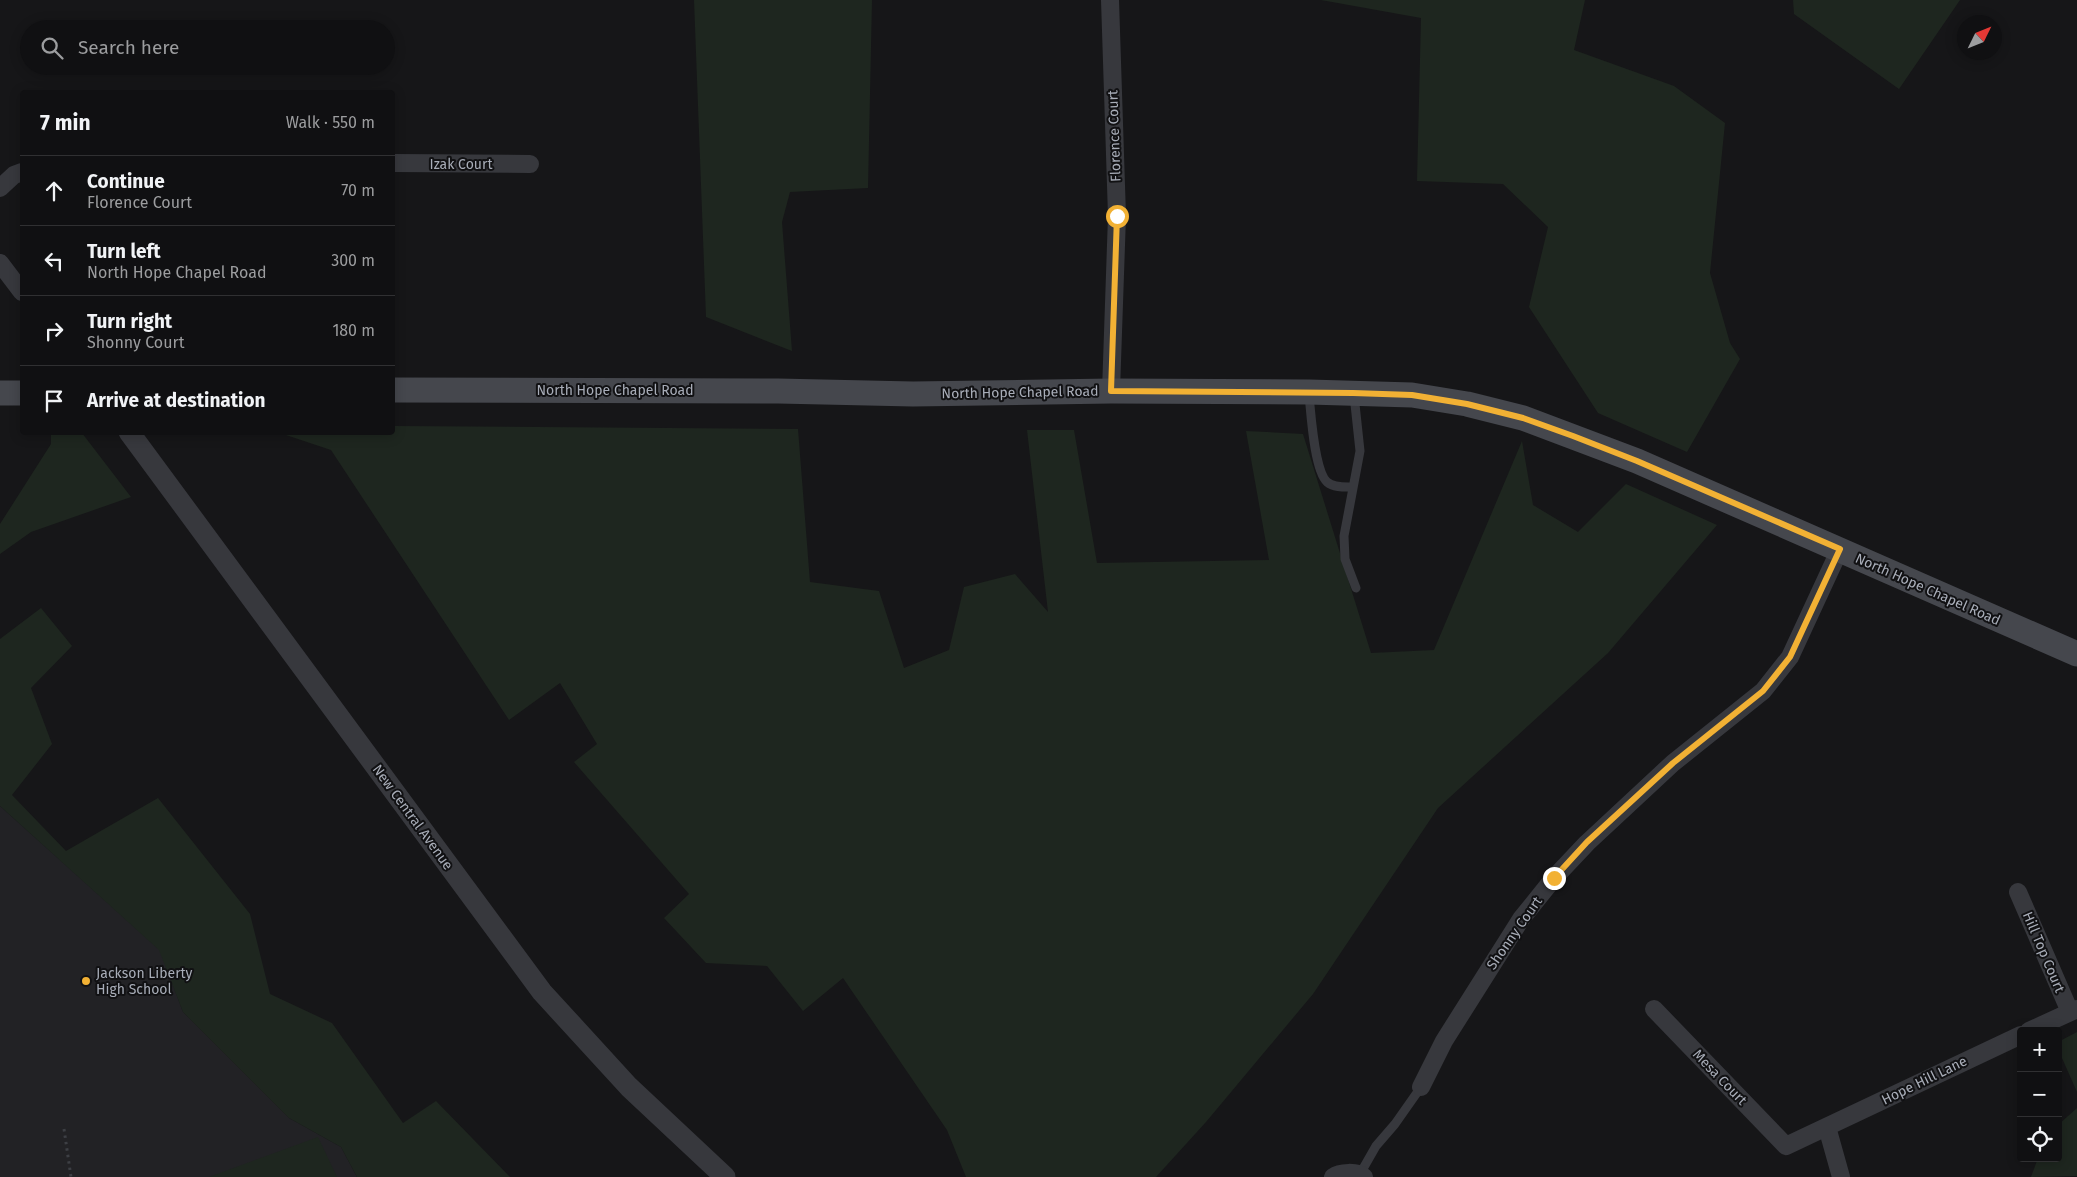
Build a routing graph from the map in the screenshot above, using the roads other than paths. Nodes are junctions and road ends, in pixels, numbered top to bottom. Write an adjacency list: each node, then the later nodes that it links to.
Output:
1 (1110, 0): 9 (street, Florence Court)
2 (395, 163): 3 (street, Izak Court)
3 (530, 164)
4 (20, 173): 5 (street)
5 (0, 188)
6 (0, 263): 7 (street)
7 (20, 289)
8 (395, 390): 9 (main road, North Hope Chapel Road)
9 (1111, 391): 10 (main road, North Hope Chapel Road)
10 (1309, 392): 13 (main road, North Hope Chapel Road); 15 (lane)
11 (0, 393): 12 (main road)
12 (20, 393)
13 (1353, 393): 15 (lane); 16 (main road, North Hope Chapel Road)
14 (132, 435): 28 (street, New Central Avenue)
15 (1353, 487): 17 (lane)
16 (1840, 549): 18 (main road, North Hope Chapel Road); 24 (street, Shonny Court)
17 (1356, 588)
18 (2077, 654)
19 (2018, 892): 21 (street, Hill Top Court)
20 (1654, 1009): 26 (street, Mesa Court)
21 (2073, 1010): 22 (street)
22 (2037, 1027)
23 (2017, 1037): 25 (street, Hope Hill Lane)
24 (1421, 1087): 27 (lane)
25 (1827, 1126): 26 (street, Hope Hill Lane); 30 (street)
26 (1786, 1146)
27 (1362, 1175): 29 (street)
28 (725, 1177)
29 (1333, 1177)
30 (1841, 1177)

